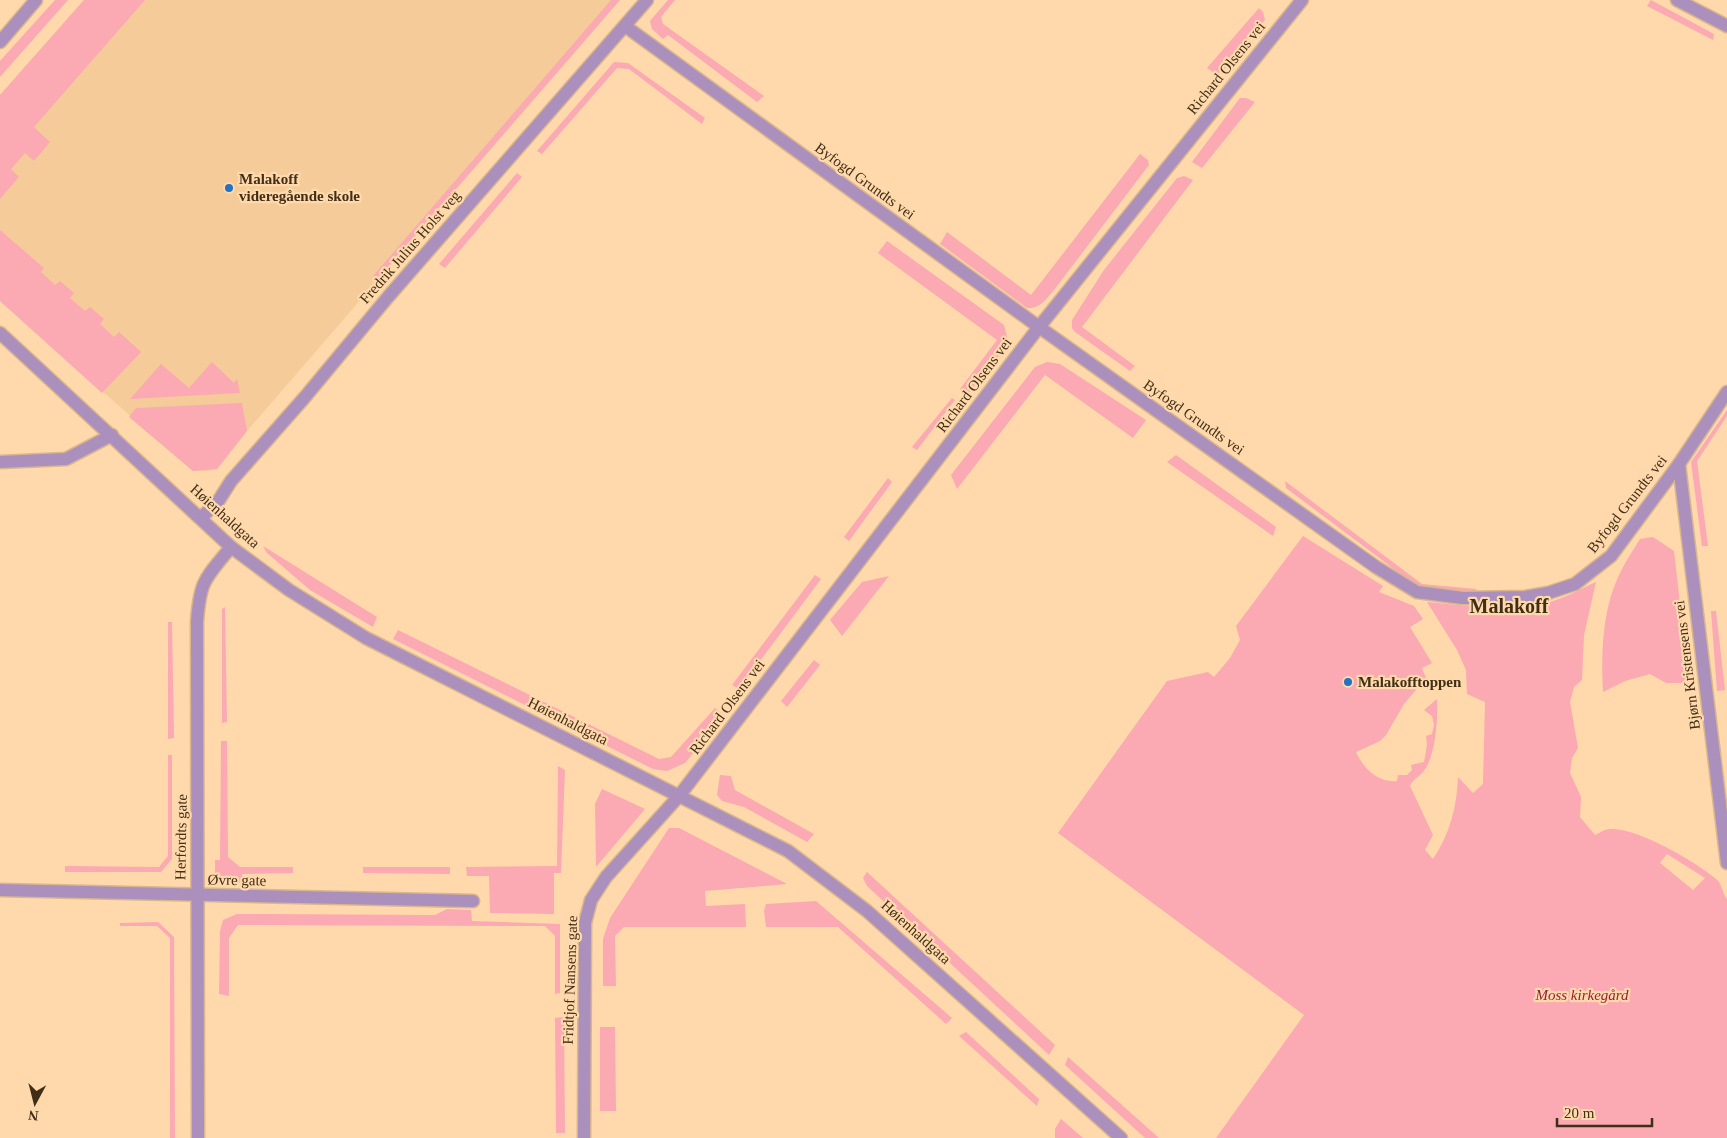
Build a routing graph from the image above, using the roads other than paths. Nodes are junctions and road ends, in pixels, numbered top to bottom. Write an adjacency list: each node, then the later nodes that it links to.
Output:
1 (36, 0): 7 (street)
2 (647, 0): 5 (street, Fredrik Julius Holst veg)
3 (1302, 0): 8 (street, Richard Olsens vei)
4 (1677, 0): 6 (street)
5 (625, 26): 8 (street, Byfogd Grundts vei); 14 (street, Fredrik Julius Holst veg)
6 (1727, 26)
7 (0, 42)
8 (1039, 327): 13 (street, Byfogd Grundts vei); 16 (street, Richard Olsens vei)
9 (0, 332): 11 (street, Høienhaldgata)
10 (1727, 392): 13 (street, Byfogd Grundts vei)
11 (112, 435): 12 (street); 14 (street, Høienhaldgata)
12 (0, 462)
13 (1678, 464): 17 (street, Bjørn Kristensens vei)
14 (200, 518): 15 (street, Høienhaldgata)
15 (231, 547): 16 (street, Høienhaldgata); 19 (street, Herfordts gate)
16 (679, 796): 22 (street, Fridtjof Nansens gate); 23 (street, Høienhaldgata)
17 (1727, 863)
18 (0, 890): 19 (street, Øvre gate)
19 (196, 896): 20 (street, Øvre gate); 21 (street, Herfordts gate)
20 (473, 901)
21 (198, 1138)
22 (584, 1138)
23 (1121, 1138)

